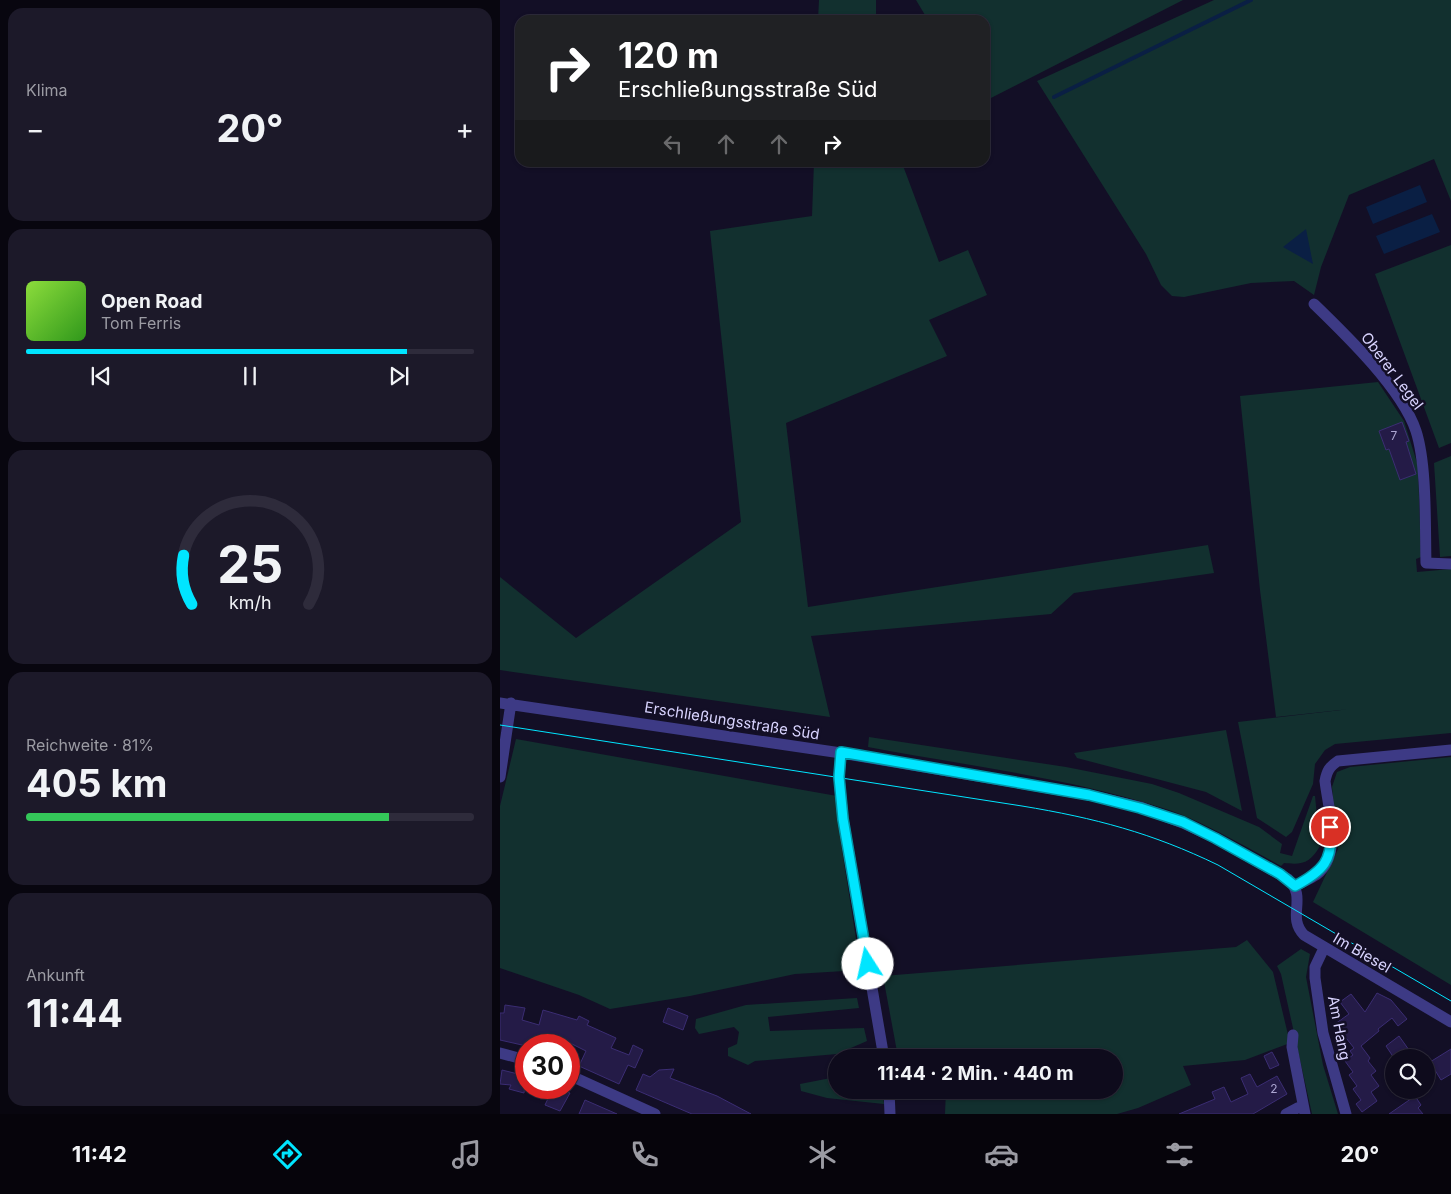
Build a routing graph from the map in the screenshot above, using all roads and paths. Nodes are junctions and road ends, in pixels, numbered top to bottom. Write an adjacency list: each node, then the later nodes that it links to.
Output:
1 (1314, 304): 2 (street, Oberer Legel)
2 (1451, 564)
3 (505, 703): 5 (street, Erschließungsstraße Süd); 6 (street)
4 (1451, 750): 8 (street)
5 (841, 752): 8 (street, Erschließungsstraße Süd); 12 (street)
6 (502, 759): 7 (street)
7 (500, 777)
8 (1295, 886): 9 (street, Im Biesel)
9 (1324, 948): 10 (street, Im Biesel); 21 (street, Am Hang)
10 (1451, 1022)
11 (1292, 1035): 17 (street)
12 (882, 1049)
13 (500, 1053): 14 (street)
14 (515, 1057)
15 (580, 1080): 18 (street)
16 (889, 1099): 19 (street)
17 (1304, 1110): 20 (street)
18 (655, 1114)
19 (890, 1114)
20 (1286, 1114)
21 (1346, 1114)

